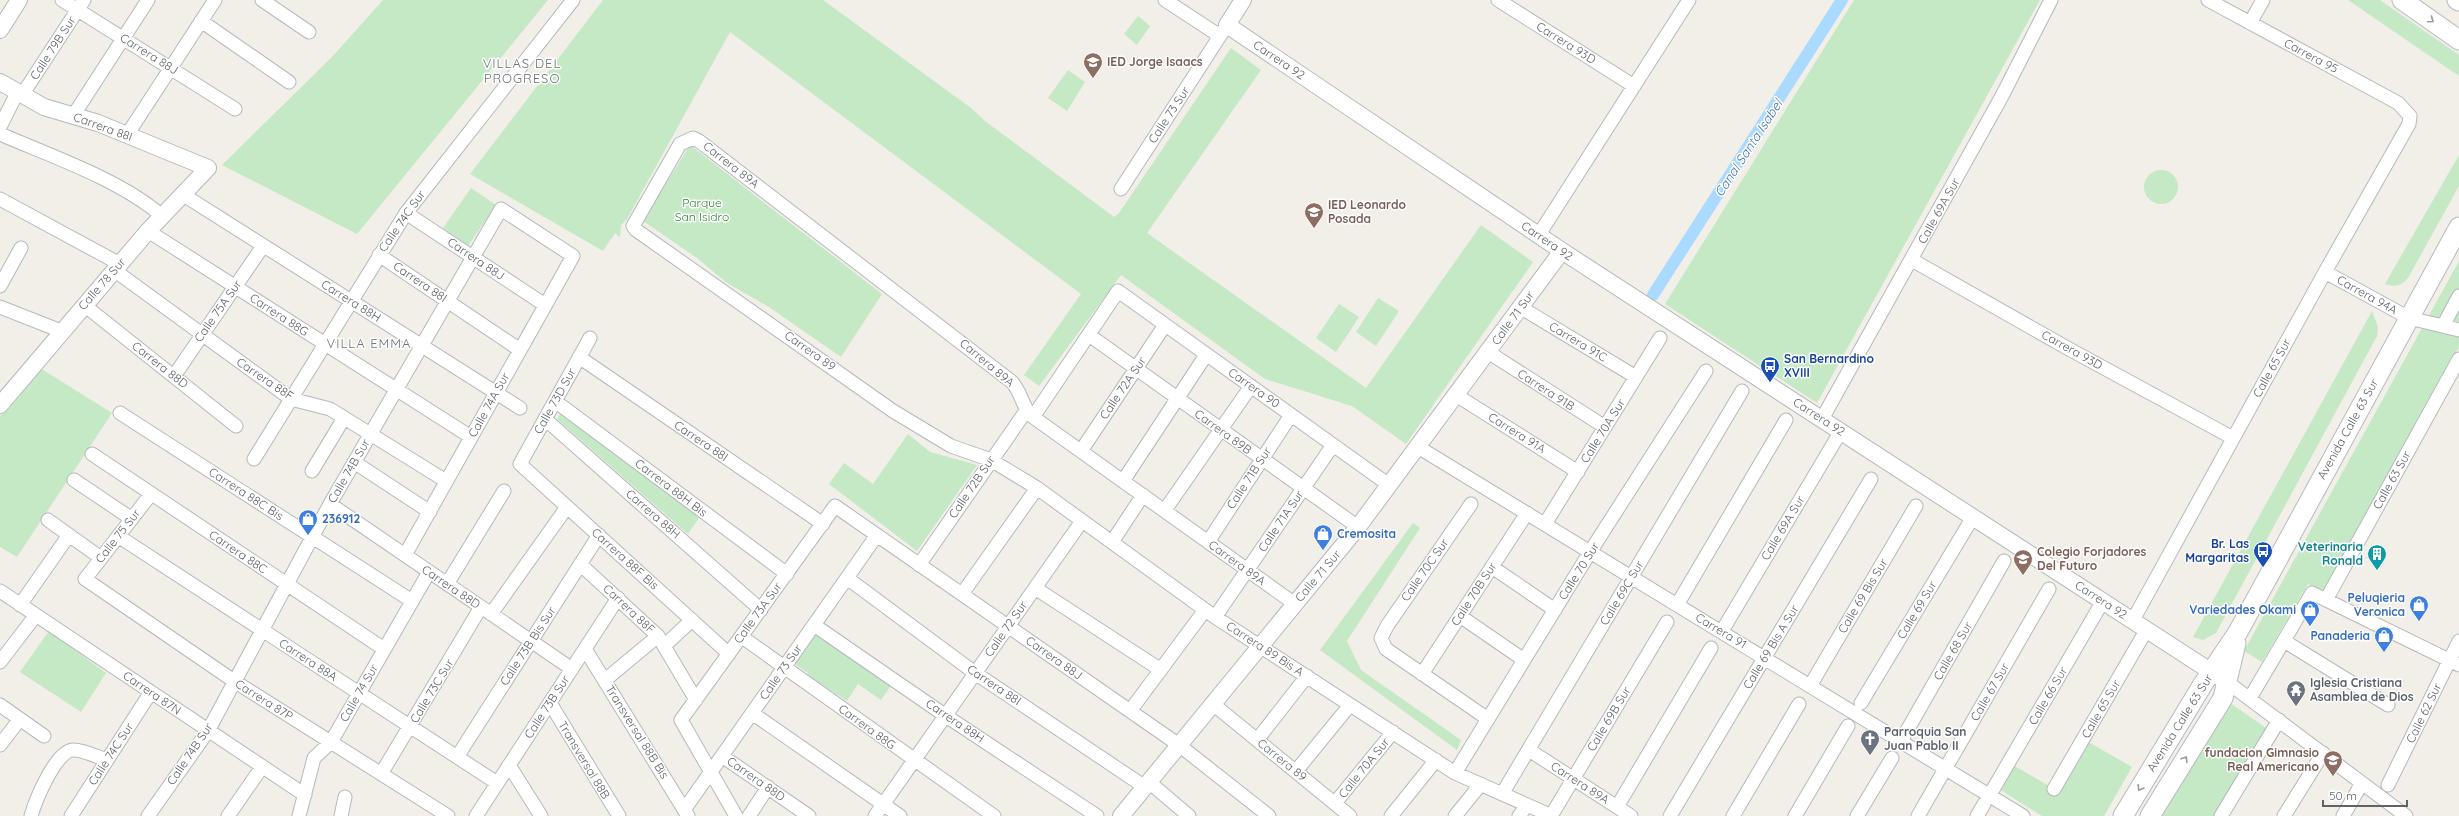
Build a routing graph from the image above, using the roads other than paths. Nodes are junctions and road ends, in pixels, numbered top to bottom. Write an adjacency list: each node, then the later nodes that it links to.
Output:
1 (19, 0): 18 (street)
2 (62, 0): 15 (street, Carrera 88J)
3 (148, 0): 21 (street)
4 (215, 0): 16 (street)
5 (262, 0): 20 (street)
6 (573, 0): 40 (street, Calle 74C Sur)
7 (1166, 0): 19 (street, Carrera 92)
8 (1243, 0): 19 (street, Calle 73 Sur)
9 (1498, 0): 26 (street, Carrera 93D)
10 (1689, 0): 26 (street)
11 (2051, 0): 50 (street, Calle 69A Sur)
12 (2208, 0): 17 (street, Carrera 95)
13 (2263, 0): 17 (street)
14 (2402, 0): 22 (main road, one-way to 22)
15 (81, 5): 21 (street, Carrera 88J); 27 (street, Calle 79B Sur)
16 (201, 22): 23 (street); 25 (street)
17 (2250, 23): 30 (street, Carrera 95)
18 (0, 30)
19 (1224, 31): 36 (street, Calle 73 Sur); 44 (street, Carrera 92)
20 (309, 32)
21 (123, 38): 23 (street, Carrera 88J); 29 (street)
22 (2459, 40)
23 (171, 68): 28 (street, Carrera 88J); 33 (street)
24 (0, 82): 27 (street, Carrera 88I)
25 (289, 82)
26 (1634, 86): 44 (street)
27 (19, 94): 29 (street, Carrera 88I); 31 (street, Calle 79B Sur)
28 (235, 109)
29 (73, 116): 33 (street, Carrera 88I)
30 (2410, 116): 52 (street, Calle 65 Sur)
31 (0, 127)
32 (0, 134): 41 (street)
33 (127, 135): 35 (street, Carrera 88I)
34 (692, 138): 94 (street, Carrera 89A); 113 (street, Carrera 89)
35 (208, 168): 37 (street, Calle 78 Sur)
36 (1121, 189)
37 (182, 194): 41 (street, Calle 78 Sur); 45 (street, Carrera 88H)
38 (0, 199): 51 (street, Carrera 88F)
39 (501, 209): 49 (street, Calle 74B Sur); 60 (street, Calle 74A Sur)
40 (406, 213): 48 (street, Calle 74C Sur); 49 (street, Carrera 88J)
41 (162, 216): 43 (street, Calle 78 Sur)
42 (2459, 227): 63 (main road, Avenida Calle 63 Sur)
43 (148, 231): 51 (street, Calle 78 Sur); 54 (street, Carrera 88G)
44 (1538, 236): 47 (street, Carrera 92)
45 (263, 246): 54 (street, Calle 75A Sur); 57 (street, Carrera 88H)
46 (21, 248): 53 (street)
47 (1562, 251): 62 (street, Calle 71 Sur); 98 (street, Carrera 92)
48 (379, 255): 57 (street, Calle 74C Sur); 58 (street, Carrera 88I)
49 (473, 257): 58 (street, Calle 74B Sur); 60 (street, Carrera 88J)
50 (1912, 260): 98 (street, Calle 69A Sur); 106 (street, Carrera 93D)
51 (117, 267): 59 (street, Calle 78 Sur); 68 (street, Carrera 88F)
52 (2325, 272): 63 (street, Carrera 94A); 106 (street, Calle 65 Sur)
53 (0, 286)
54 (235, 286): 68 (street, Calle 75A Sur); 72 (street, Carrera 88G)
55 (1118, 292): 64 (street, Carrera 90); 69 (street, Calle 72B Sur)
56 (2459, 296): 65 (street)
57 (350, 301): 72 (street, Calle 74C Sur); 73 (street, Carrera 88H)
58 (448, 301): 73 (street, Calle 74B Sur); 74 (street, Carrera 88I)
59 (84, 305): 67 (street, Calle 78 Sur); 81 (street, Carrera 88D)
60 (546, 305): 74 (street, Calle 74A Sur)
61 (0, 307): 67 (street)
62 (1520, 308): 75 (street, Calle 71 Sur); 82 (street, Carrera 91C)
63 (2409, 318): 65 (street, Carrera 94A); 210 (main road, Avenida Calle 63 Sur)
64 (1165, 325): 76 (street, Carrera 90); 79 (street, Calle 72A Sur)
65 (2443, 326): 66 (street, Carrera 94A)
66 (2459, 330)
67 (61, 331): 91 (street, Calle 78 Sur)
68 (202, 334): 81 (street, Calle 75A Sur); 88 (street, Carrera 88F)
69 (1088, 335): 79 (street, Carrera 89B); 94 (street, Calle 72B Sur)
70 (590, 338): 77 (street, Calle 73D Sur)
71 (1660, 338): 82 (street, Calle 70A Sur)
72 (324, 344): 84 (street, Carrera 88G); 88 (street, Calle 74C Sur)
73 (422, 346): 84 (street, Calle 74B Sur); 86 (street, Carrera 88H)
74 (520, 350): 86 (street, Calle 74A Sur)
75 (1488, 352): 87 (street, Calle 71 Sur); 101 (street, Carrera 91B)
76 (1206, 355): 83 (street, Carrera 90); 89 (street)
77 (579, 358): 90 (street, Calle 73D Sur); 140 (street, Carrera 88I)
78 (2459, 360): 170 (street, Calle 63 Sur)
79 (1136, 369): 89 (street, Carrera 89B); 109 (street, Calle 72A Sur)
80 (1706, 371): 150 (street, Calle 70 Sur)
81 (174, 376): 100 (street, Carrera 88D)
82 (1636, 377): 101 (street, Calle 70A Sur)
83 (1251, 386): 95 (street, Carrera 90); 102 (street)
84 (396, 390): 104 (street, Calle 74B Sur); 105 (street, Carrera 88G)
85 (1742, 391): 160 (street, Calle 69C Sur)
86 (496, 393): 92 (street, Carrera 88H); 105 (street, Calle 74A Sur)
87 (1456, 395): 108 (street, Calle 71 Sur); 117 (street, Carrera 91A)
88 (291, 399): 96 (street, Carrera 88F); 111 (street, Calle 74C Sur)
89 (1177, 399): 102 (street, Carrera 89B); 121 (street)
90 (556, 401): 97 (street, Calle 73D Sur); 159 (street, Carrera 88H Bis)
91 (0, 405)
92 (520, 408)
93 (120, 413): 147 (street, Carrera 88C Bis)
94 (1030, 414): 109 (street, Carrera 89A); 113 (street, Calle 72B Sur)
95 (1291, 415): 107 (street, Carrera 90); 112 (street, Calle 71B Sur)
96 (344, 418): 104 (street, Carrera 88F); 116 (street)
97 (545, 419): 115 (street, Calle 73D Sur); 176 (street, Carrera 88H)
98 (1822, 419): 103 (street, Carrera 92)
99 (1786, 420): 175 (street)
100 (236, 426)
101 (1605, 427): 117 (street, Calle 70A Sur)
102 (1221, 430): 112 (street, Carrera 89B); 133 (street)
103 (1841, 431): 136 (street, Carrera 92); 187 (street, Calle 69A Sur)
104 (370, 434): 114 (street, Calle 74B Sur); 120 (street, Carrera 88F)
105 (471, 437): 120 (street, Calle 74A Sur)
106 (2233, 438): 183 (street, Calle 65 Sur)
107 (1333, 445): 122 (street, Carrera 90); 124 (street, Calle 71A Sur)
108 (1418, 447): 122 (street, Calle 71 Sur); 135 (street, Carrera 91)
109 (1081, 451): 121 (street, Carrera 89A)
110 (92, 454): 126 (street, Carrera 88C)
111 (254, 459)
112 (1262, 459): 124 (street, Carrera 89B); 149 (street, Calle 71B Sur)
113 (991, 460): 123 (street, Carrera 89 Bis A); 155 (street, Calle 72B Sur)
114 (354, 462): 128 (street, Calle 74B Sur); 134 (street)
115 (520, 464): 132 (street, Carrera 88F Bis)
116 (312, 471)
117 (1578, 472): 141 (street, Calle 70A Sur)
118 (1871, 478): 200 (street, Calle 69 Bis A Sur)
119 (74, 480): 137 (street)
120 (446, 481): 134 (street, Calle 74A Sur)
121 (1123, 481): 127 (street, Carrera 89A)
122 (1389, 485): 142 (street, Calle 71 Sur)
123 (1037, 488): 139 (street, Carrera 89 Bis A); 168 (street)
124 (1304, 489): 142 (street, Carrera 89B); 157 (street, Calle 71A Sur)
125 (504, 491): 164 (street)
126 (151, 494): 137 (street, Calle 75 Sur); 163 (street, Carrera 88C)
127 (1143, 495): 133 (street, Carrera 89A); 148 (street)
128 (330, 504): 147 (street, Calle 74B Sur); 151 (street, Carrera 88D)
129 (1471, 504): 208 (street, Calle 70C Sur)
130 (836, 506): 140 (street, Calle 73A Sur); 145 (street, Carrera 88J)
131 (1916, 506): 213 (street, Calle 69 Bis Sur)
132 (567, 507): 144 (street, Carrera 88F Bis); 178 (street, Calle 73C Sur)
133 (1164, 510): 149 (street, Carrera 89A)
134 (430, 512): 151 (street, Calle 74A Sur)
135 (1527, 514): 141 (street, Carrera 91); 156 (street, Calle 70B Sur)
136 (1973, 517): 171 (street, Carrera 92); 219 (street, Calle 69 Sur)
137 (132, 519): 146 (street, Calle 75 Sur)
138 (48, 520): 143 (street)
139 (1082, 521): 148 (street, Carrera 89 Bis A); 165 (street, Calle 72 Sur)
140 (823, 524): 159 (street, Calle 73A Sur)
141 (1545, 524): 150 (street, Carrera 91)
142 (1358, 527): 173 (street, Calle 71 Sur)
143 (69, 535): 152 (street); 174 (street)
144 (599, 535): 154 (street, Calle 73B Bis Sur); 182 (street, Carrera 88F Bis)
145 (877, 535): 155 (street, Carrera 88J); 161 (street, Calle 73 Sur)
146 (118, 536): 152 (street, Calle 75 Sur); 189 (street, Carrera 88A)
147 (312, 537): 163 (street, Calle 74B Sur); 172 (street, Carrera 88C Bis)
148 (1112, 542): 179 (street, Carrera 89 Bis A)
149 (1208, 542): 157 (street, Carrera 89A)
150 (1590, 552): 160 (street, Carrera 91); 177 (street, Calle 70 Sur)
151 (405, 555): 158 (street, Carrera 88D)
152 (101, 558): 162 (street, Calle 75 Sur)
153 (2004, 561): 237 (street, Calle 68 Sur)
154 (580, 564): 169 (street, Carrera 88F); 191 (street, Calle 73B Bis Sur)
155 (919, 565): 168 (street, Carrera 88J)
156 (1492, 567): 177 (street); 181 (street, Calle 70B Sur)
157 (1248, 570): 173 (street, Carrera 89A); 179 (street, Calle 71A Sur)
158 (429, 572): 164 (street, Carrera 88D); 172 (street, Calle 74 Sur)
159 (787, 574): 176 (street, Calle 73A Sur)
160 (1631, 577): 175 (street, Carrera 91); 241 (street, Calle 69C Sur)
161 (847, 578): 185 (street, Calle 73 Sur); 207 (street, Carrera 88I)
162 (85, 579): 212 (street, Carrera 87P)
163 (287, 584): 189 (street, Calle 74B Sur); 197 (street, Carrera 88C)
164 (447, 584): 178 (street, Carrera 88D)
165 (1035, 588): 186 (street, Calle 72 Sur); 206 (street)
166 (2049, 589): 251 (street, Calle 67 Sur)
167 (0, 591): 174 (street, Carrera 87N)
168 (962, 594): 186 (street, Carrera 88J)
169 (618, 598): 192 (street, Carrera 88F); 198 (street, Calle 73B Sur)
170 (2326, 600): 193 (street); 203 (street)
171 (2103, 601): 183 (street, Carrera 92); 264 (street, Calle 66 Sur)
172 (412, 602): 197 (street, Calle 74 Sur)
173 (1295, 604): 195 (street, Calle 71 Sur)
174 (20, 605): 180 (street, Carrera 87N)
175 (1677, 605): 200 (street, Carrera 91)
176 (761, 610): 190 (street, Calle 73A Sur)
177 (1555, 610): 201 (street, Calle 70 Sur)
178 (486, 611): 191 (street, Carrera 88D); 232 (street, Calle 73C Sur)
179 (1210, 614): 195 (street, Carrera 89 Bis A); 206 (street, Calle 71A Sur)
180 (36, 615): 202 (street); 214 (street, Carrera 87N)
181 (1460, 616): 201 (street); 208 (street, Calle 70B Sur)
182 (692, 620): 192 (street); 199 (street, Carrera 88F Bis)
183 (2133, 620): 188 (street, Carrera 92)
184 (1667, 622): 256 (street, Calle 69B Sur)
185 (814, 624): 204 (street, Calle 73 Sur); 227 (street, Carrera 88H)
186 (1008, 626): 207 (street, Calle 72 Sur); 225 (street, Carrera 88J)
187 (1725, 626)
188 (2147, 629): 210 (street, Carrera 92); 263 (street, Calle 65 Sur)
189 (262, 630): 212 (street, Calle 74B Sur); 215 (street, Carrera 88A)
190 (742, 637): 199 (street, Calle 73A Sur); 204 (street, Carrera 88G)
191 (531, 641): 205 (street, Carrera 88D); 244 (street, Calle 73B Bis Sur)
192 (661, 641): 211 (street); 217 (street, Carrera 88F)
193 (2284, 641): 216 (street); 224 (street)
194 (2459, 641): 203 (street, Calle 62 Sur)
195 (1261, 646): 209 (street, Carrera 89 Bis A); 220 (street, Calle 71 Sur)
196 (1711, 648): 272 (street)
197 (384, 649): 215 (street, Calle 74 Sur)
198 (585, 649): 205 (street, Calle 73B Sur); 211 (street, Transversal 88B Bis)
199 (729, 654): 217 (street, Calle 73A Sur)
200 (1765, 658): 213 (street, Carrera 91); 300 (street, Calle 69 Bis A Sur)
201 (1524, 660): 229 (street, Calle 70 Sur)
202 (0, 662)
203 (2454, 662): 261 (street, Calle 62 Sur)
204 (784, 667): 226 (street, Calle 73 Sur); 247 (street, Carrera 88G)
205 (572, 669): 218 (street, Calle 73B Sur)
206 (1161, 670): 225 (street, Calle 71A Sur)
207 (975, 673): 227 (street, Calle 72 Sur); 259 (street, Carrera 88I)
208 (1422, 674): 229 (street)
209 (1307, 676): 223 (street, Carrera 89 Bis A); 236 (street)
210 (2219, 676): 216 (street, Carrera 92); 307 (main road, Avenida Calle 63 Sur, one-way to 307); 308 (main road, Avenida Calle 63 Sur, one-way to 210)
211 (605, 680): 273 (street, Transversal 88B Bis)
212 (234, 681): 233 (street, Calle 74B Sur); 238 (street, Carrera 87P)
213 (1810, 686): 237 (street, Carrera 91)
214 (151, 692): 233 (street, Carrera 87N); 246 (street, Calle 74C Sur)
215 (359, 693): 232 (street, Carrera 88A); 238 (street, Calle 74 Sur)
216 (2250, 698): 230 (street, Carrera 92)
217 (696, 700): 252 (street, Calle 73A Sur)
218 (550, 703): 249 (street, Calle 73B Sur); 284 (street, Transversal 88B)
219 (1861, 703)
220 (1213, 704): 236 (street, Carrera 89); 240 (street, Calle 71 Sur)
221 (1799, 704): 301 (street)
222 (0, 705): 228 (street)
223 (1350, 705): 234 (street, Carrera 89 Bis A); 253 (street)
224 (2388, 705)
225 (1130, 711): 240 (street, Carrera 88J)
226 (752, 713): 243 (street, Calle 73 Sur); 269 (street)
227 (946, 716): 247 (street, Calle 72 Sur); 290 (street, Carrera 88H)
228 (20, 719): 235 (street); 239 (street)
229 (1488, 719): 254 (street, Calle 70 Sur)
230 (2279, 720): 242 (street, Carrera 92); 309 (street)
231 (1848, 726): 302 (street)
232 (410, 727): 244 (street, Carrera 88A); 255 (street, Calle 73C Sur)
233 (208, 730): 250 (street, Carrera 87N); 277 (street, Calle 74B Sur)
234 (1393, 732): 248 (street, Carrera 89 Bis A); 268 (street, Calle 70A Sur)
235 (44, 736)
236 (1257, 740): 253 (street, Carrera 89)
237 (1901, 741): 251 (street, Carrera 91)
238 (331, 742): 255 (street, Carrera 87P); 266 (street, Calle 74 Sur)
239 (0, 745)
240 (1179, 745): 259 (street, Calle 71 Sur); 293 (street, Carrera 88J)
241 (1529, 750): 256 (street, Carrera 89A); 265 (street, Calle 69C Sur)
242 (2323, 753): 257 (street, Carrera 92); 310 (street)
243 (722, 756): 252 (street, Calle 73 Sur); 262 (street, Carrera 88D)
244 (457, 757): 258 (street, Carrera 88A)
245 (1892, 758): 303 (street)
246 (107, 760): 275 (street); 276 (street, Calle 74C Sur)
247 (914, 760): 269 (street, Calle 72 Sur); 289 (street, Carrera 88G)
248 (1436, 760): 254 (street, Carrera 89 Bis A); 295 (street)
249 (509, 765): 258 (street, Calle 73B Sur); 283 (street)
250 (262, 767): 266 (street, Carrera 87N); 278 (street)
251 (1946, 768): 304 (street, Calle 67 Sur); 306 (street, Carrera 91)
252 (711, 771): 273 (street, Calle 73 Sur); 285 (street)
253 (1296, 771): 268 (street, Carrera 89)
254 (1455, 772): 260 (street, Carrera 89 Bis A)
255 (381, 774): 281 (street, Carrera 87P)
256 (1574, 778): 272 (street, Carrera 89A); 298 (street, Calle 69B Sur)
257 (2362, 783): 311 (street); 312 (street, Carrera 92)
258 (497, 784): 282 (street, Calle 73B Sur)
259 (1147, 784): 291 (street, Calle 71 Sur); 292 (street, Carrera 88I)
260 (1481, 784): 265 (street, Carrera 89 Bis A); 296 (street)
261 (2388, 785)
262 (768, 788): 274 (street, Carrera 88D); 286 (street)
263 (2054, 789)
264 (1992, 791)
265 (1502, 794): 271 (street, Carrera 89 Bis A)
266 (305, 795): 279 (street, Calle 74 Sur)
267 (345, 797): 280 (street)
268 (1335, 803): 294 (street, Carrera 89)
269 (883, 804): 287 (street, Calle 72 Sur); 288 (street)
270 (1984, 804): 305 (street)
271 (1527, 805): 297 (street); 298 (street, Carrera 89 Bis A)
272 (1617, 807): 299 (street, Carrera 89A)
273 (687, 814)
274 (807, 815)
275 (31, 816)
276 (71, 816)
277 (148, 816)
278 (228, 816)
279 (299, 816)
280 (341, 816)
281 (448, 816)
282 (476, 816)
283 (541, 816)
284 (619, 816)
285 (736, 816)
286 (749, 816)
287 (875, 816)
288 (900, 816)
289 (994, 816)
290 (1097, 816)
291 (1121, 816)
292 (1189, 816)
293 (1268, 816)
294 (1350, 816)
295 (1391, 816)
296 (1455, 816)
297 (1519, 816)
298 (1551, 816)
299 (1631, 816)
300 (1670, 816)
301 (1733, 816)
302 (1795, 816)
303 (1857, 816)
304 (1918, 816)
305 (1977, 816)
306 (2023, 816)
307 (2124, 816)
308 (2150, 816)
309 (2221, 816)
310 (2284, 816)
311 (2342, 816)
312 (2406, 816)

